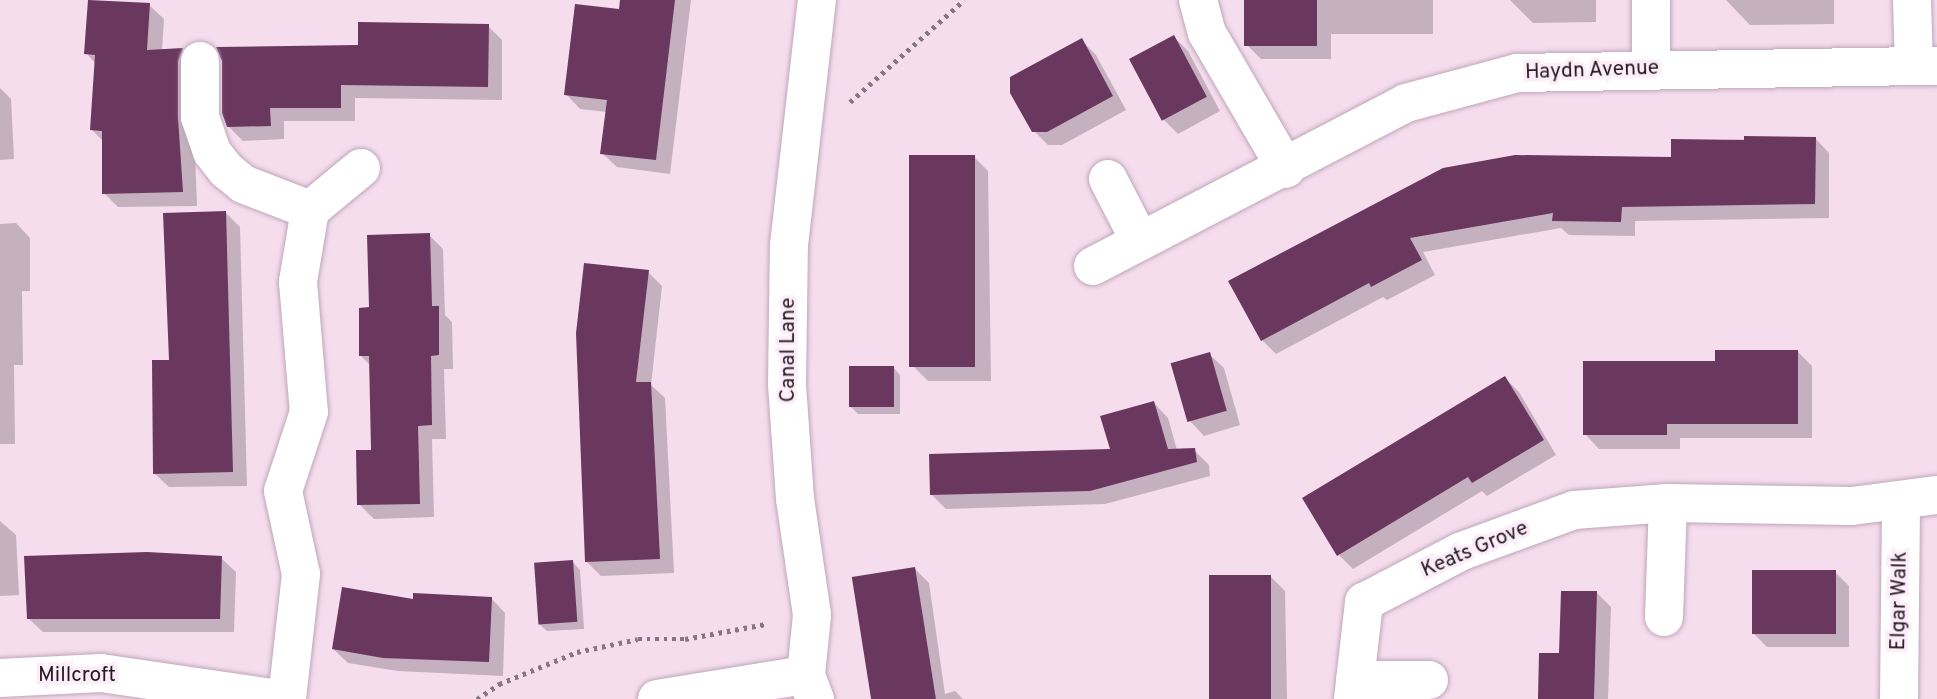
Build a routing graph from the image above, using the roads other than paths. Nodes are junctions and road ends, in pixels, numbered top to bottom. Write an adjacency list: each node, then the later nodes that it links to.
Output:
1 (817, 0): 19 (street, Canal Lane)
2 (1198, 0): 9 (street)
3 (1651, 0): 7 (street)
4 (1912, 0): 6 (street, Haydn Avenue)
5 (200, 61): 11 (street)
6 (1925, 66): 7 (street, Haydn Avenue)
7 (1651, 69): 9 (street, Haydn Avenue)
8 (360, 169): 11 (street)
9 (1286, 169): 12 (street, Haydn Avenue)
10 (1108, 179): 12 (street)
11 (310, 209): 22 (street)
12 (1140, 241): 13 (street, Haydn Avenue)
13 (1093, 266)
14 (1919, 499): 15 (street, Keats Grove); 24 (street, Elgar Walk)
15 (1668, 503): 16 (street); 20 (street, Keats Grove)
16 (1664, 617)
17 (0, 678): 21 (street, Millcroft)
18 (1429, 680): 20 (street, Keats Grove)
19 (811, 687): 23 (street)
20 (1354, 689)
21 (279, 699)
22 (286, 699)
23 (657, 699)
24 (1899, 699)

